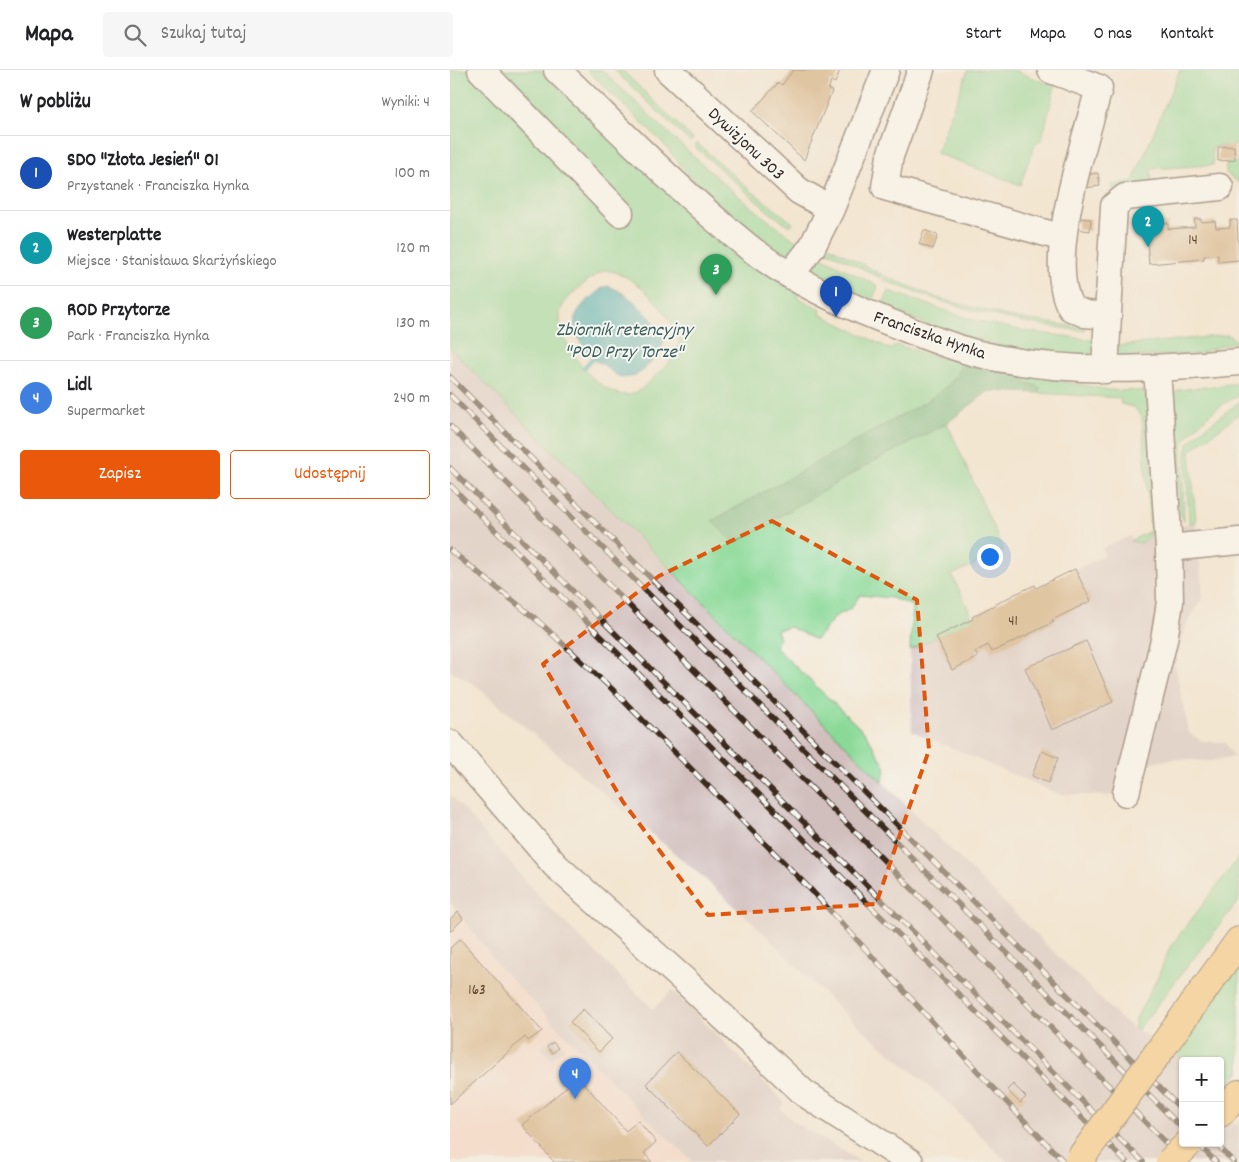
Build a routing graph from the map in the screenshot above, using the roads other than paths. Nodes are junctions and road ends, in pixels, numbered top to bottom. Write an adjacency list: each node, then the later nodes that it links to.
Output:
1 (481, 70): 9 (street)
2 (557, 70): 11 (street, Franciszka Hynka)
3 (668, 70): 8 (street, Dywizjonu 303)
4 (886, 70): 8 (street)
5 (921, 70): 10 (street)
6 (1051, 70): 10 (street)
7 (1220, 187): 12 (street)
8 (831, 209): 11 (street)
9 (620, 213)
10 (1063, 238): 12 (street)
11 (791, 274): 15 (street, Franciszka Hynka)
12 (1108, 316): 15 (street)
13 (1239, 362): 14 (street, Franciszka Hynka)
14 (1157, 369): 15 (street, Franciszka Hynka); 17 (street)
15 (1105, 370)
16 (1239, 541): 17 (street)
17 (1169, 548): 19 (street)
18 (450, 742): 22 (street)
19 (1126, 793)
20 (1239, 941): 23 (main road, bridge)
21 (1185, 1147): 24 (main road, bridge)
22 (910, 1162)
23 (1078, 1162)
24 (1170, 1162)

